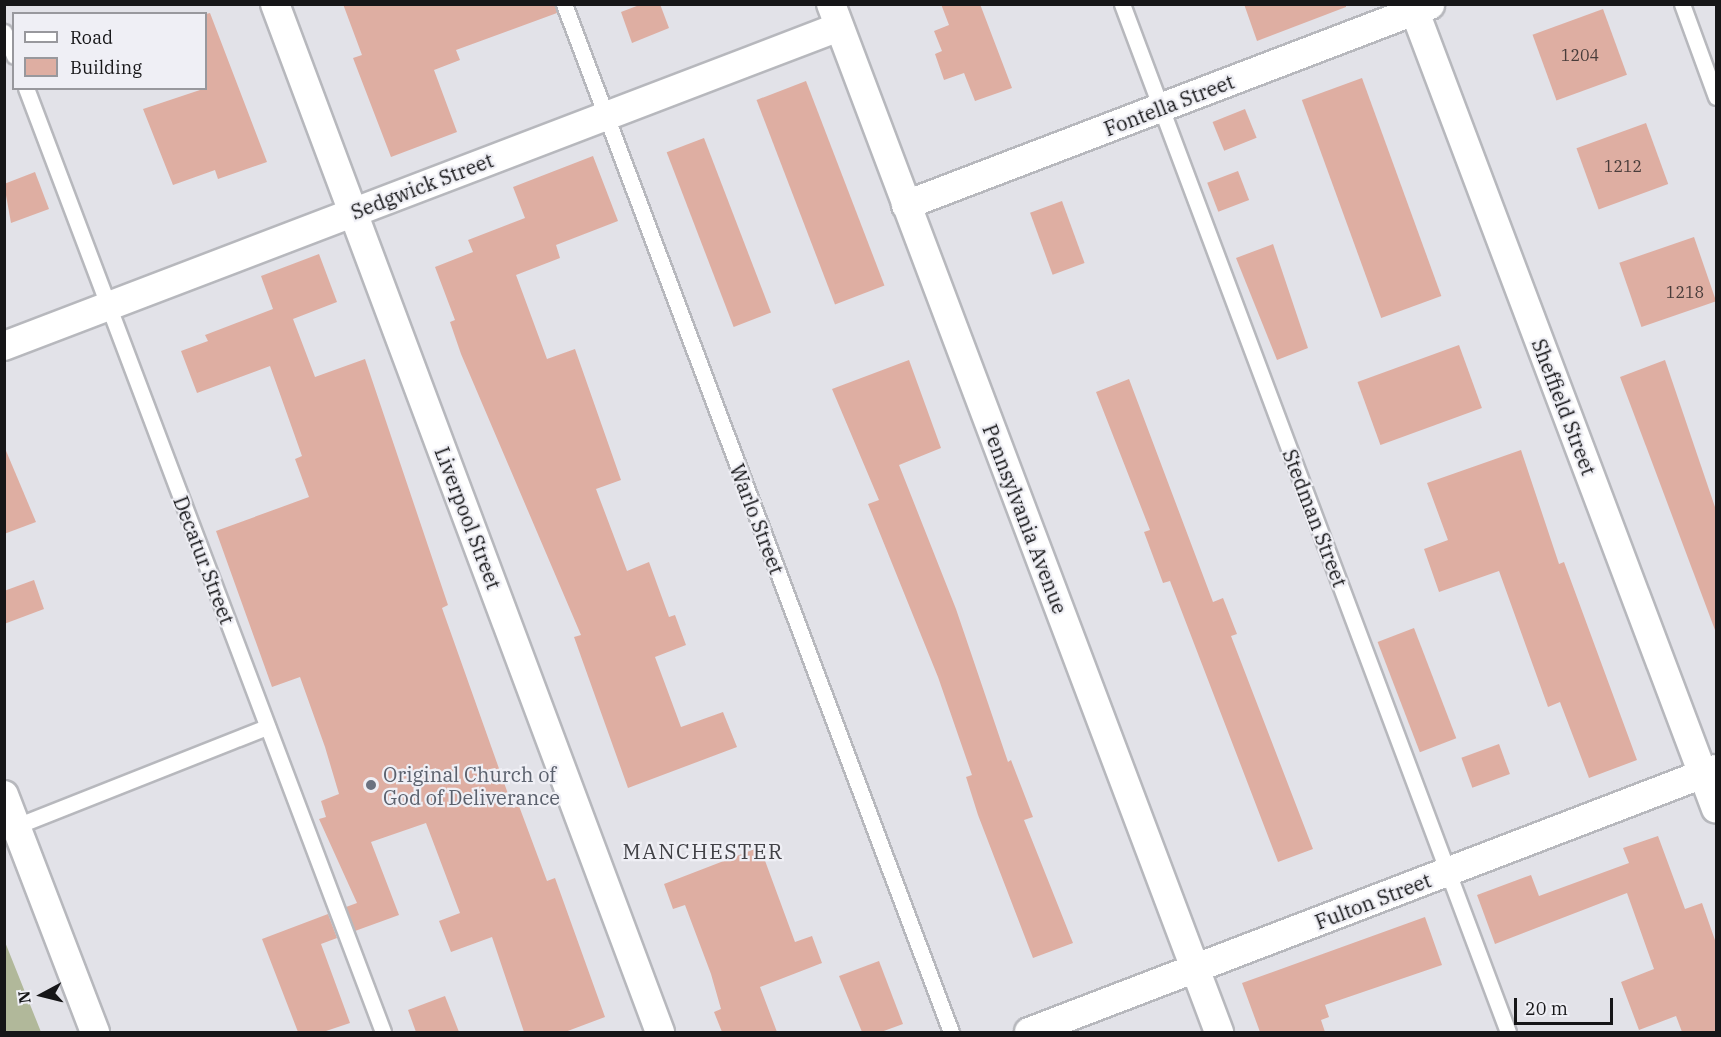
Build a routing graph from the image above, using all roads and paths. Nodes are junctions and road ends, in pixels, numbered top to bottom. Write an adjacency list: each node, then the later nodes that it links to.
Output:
1 (275, 4): 14 (street, Liverpool Street)
2 (564, 4): 12 (lane, Warlo Street)
3 (1122, 4): 11 (lane, Stedman Street)
4 (1682, 4): 10 (lane)
5 (1419, 7): 11 (street, Fontella Street); 18 (street, Sheffield Street)
6 (835, 16): 12 (street, Sedgwick Street); 13 (street, Pennsylvania Avenue)
7 (4, 32): 8 (lane)
8 (12, 51)
9 (27, 90): 15 (lane, Decatur Street)
10 (1716, 97)
11 (1161, 108): 13 (street, Fontella Street); 22 (lane, Stedman Street)
12 (606, 116): 14 (street, Sedgwick Street); 27 (lane, Warlo Street)
13 (906, 205): 23 (street, Pennsylvania Avenue)
14 (353, 213): 15 (street, Sedgwick Street); 26 (street, Liverpool Street)
15 (108, 306): 16 (street, Sedgwick Street); 17 (lane, Decatur Street)
16 (4, 346)
17 (267, 727): 21 (lane); 25 (lane, Decatur Street)
18 (1710, 771): 20 (street, Sheffield Street); 22 (street, Fulton Street)
19 (4, 795): 21 (street)
20 (1716, 809)
21 (19, 825): 24 (street)
22 (1448, 872): 23 (street, Fulton Street); 30 (lane, Stedman Street)
23 (1195, 969): 28 (street, Fulton Street); 29 (street, Pennsylvania Avenue)
24 (95, 1032)
25 (383, 1032)
26 (660, 1032)
27 (951, 1032)
28 (1029, 1032)
29 (1219, 1032)
30 (1508, 1032)

